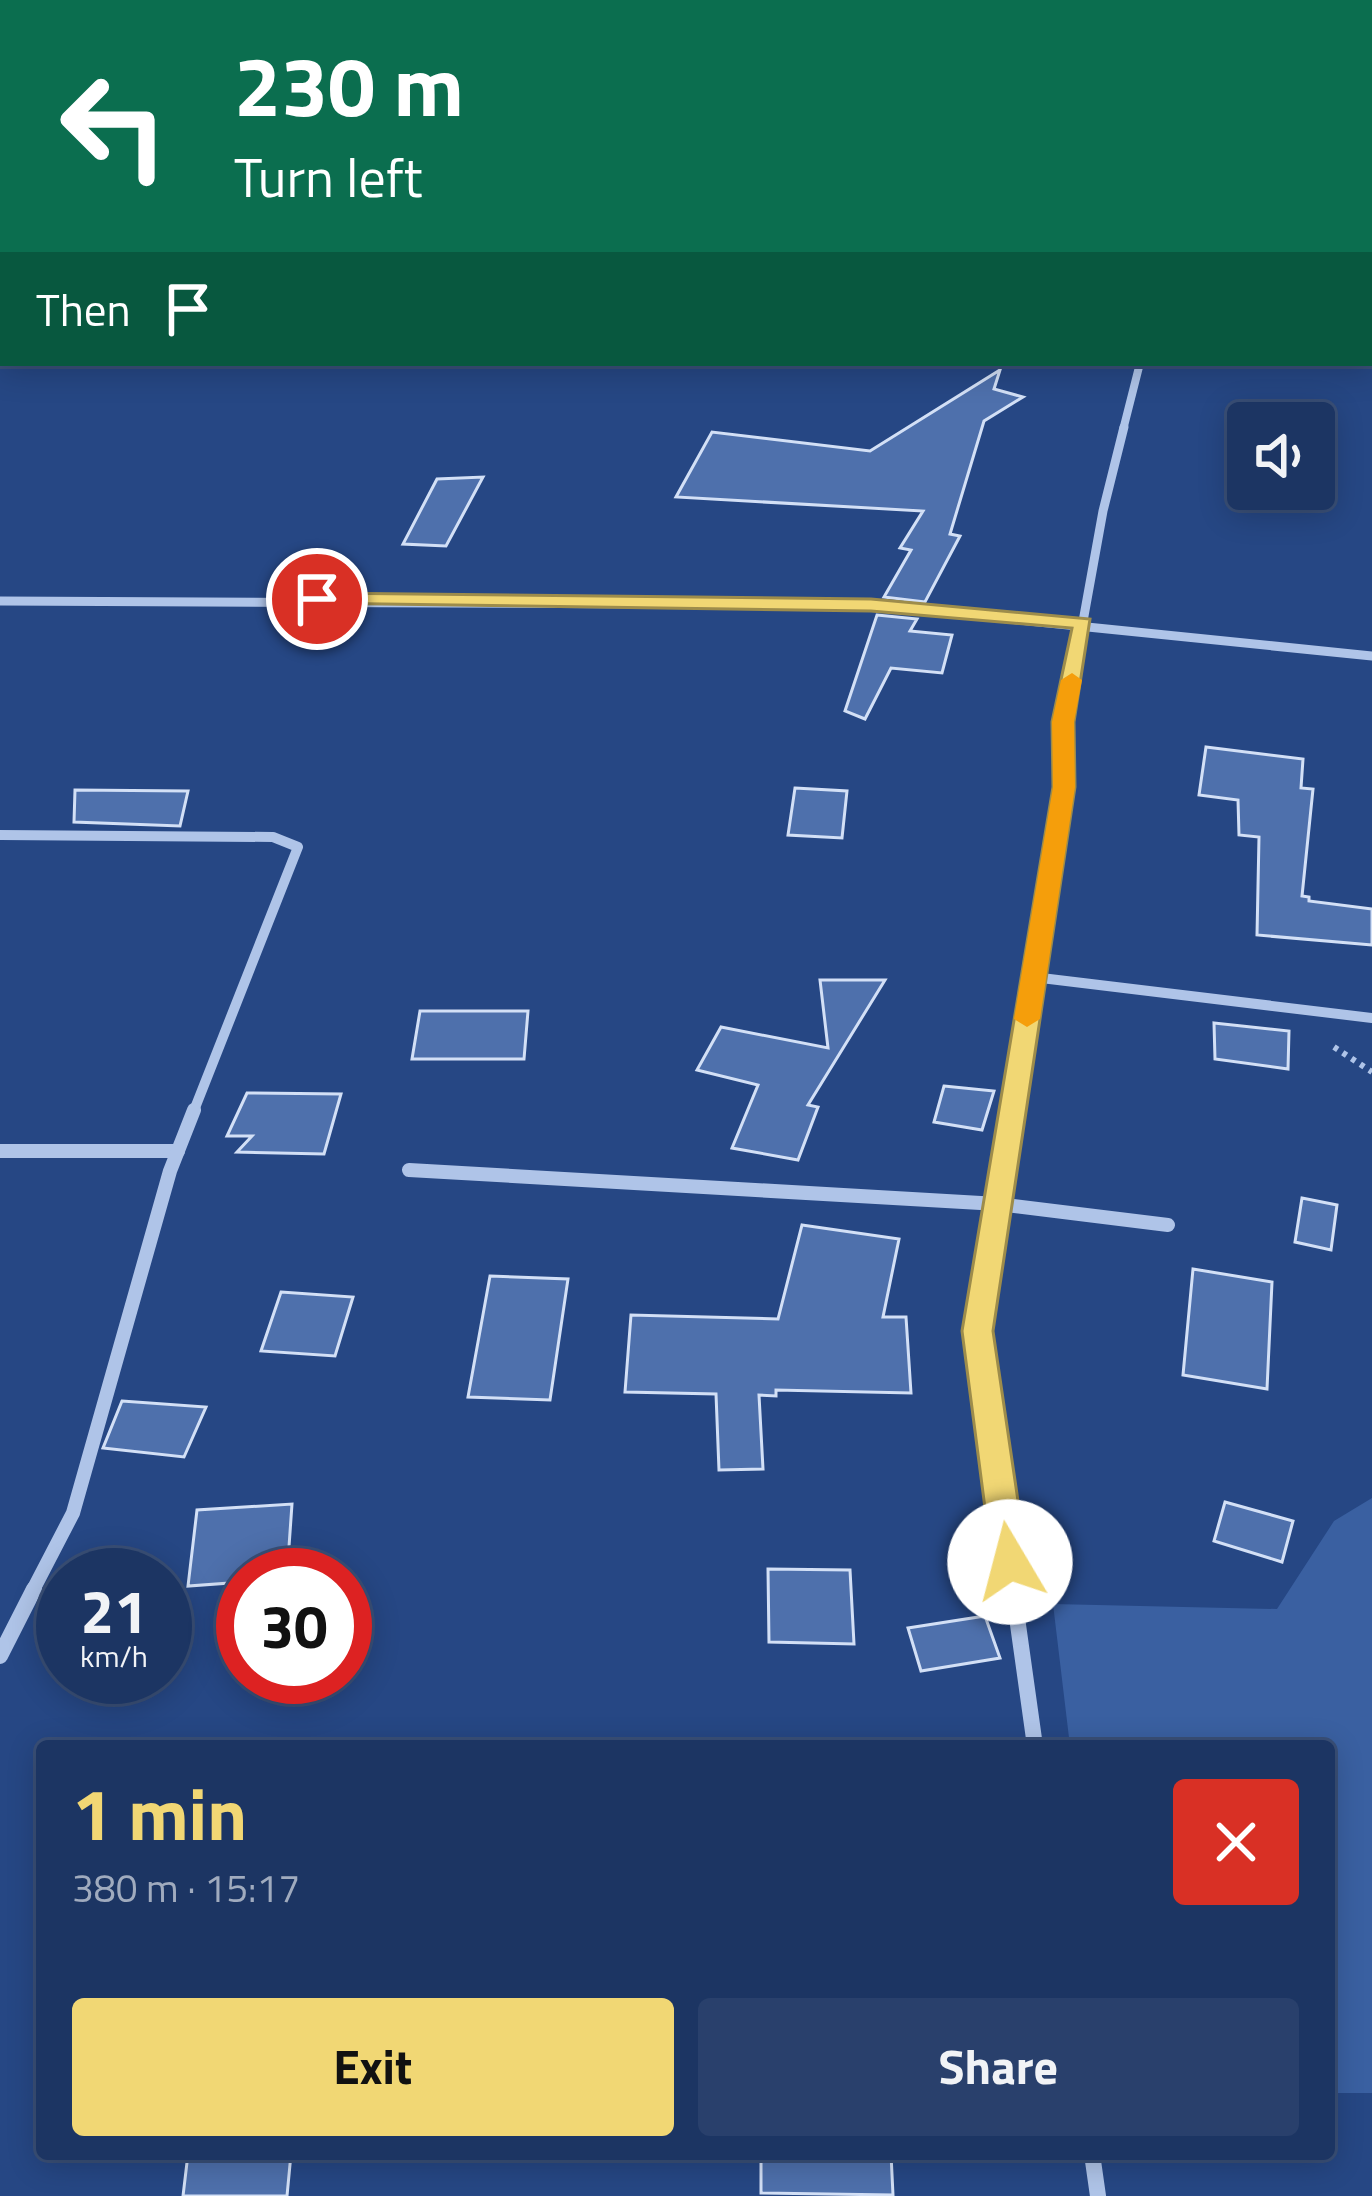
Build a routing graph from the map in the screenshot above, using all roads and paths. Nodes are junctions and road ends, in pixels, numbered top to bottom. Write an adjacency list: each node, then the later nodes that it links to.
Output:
1 (1139, 366): 3 (street)
2 (0, 601): 3 (street)
3 (1083, 623): 4 (street); 6 (street)
4 (1372, 656)
5 (0, 836): 11 (street)
6 (1033, 977): 7 (street); 13 (street)
7 (1372, 1018)
8 (1334, 1047): 9 (path)
9 (1372, 1072)
10 (0, 1151): 11 (street)
11 (178, 1151): 15 (street)
12 (409, 1170): 13 (street)
13 (998, 1204): 14 (street); 16 (street)
14 (1168, 1225)
15 (0, 1656)
16 (1034, 1740)
17 (1093, 2160): 18 (street)
18 (1098, 2196)

